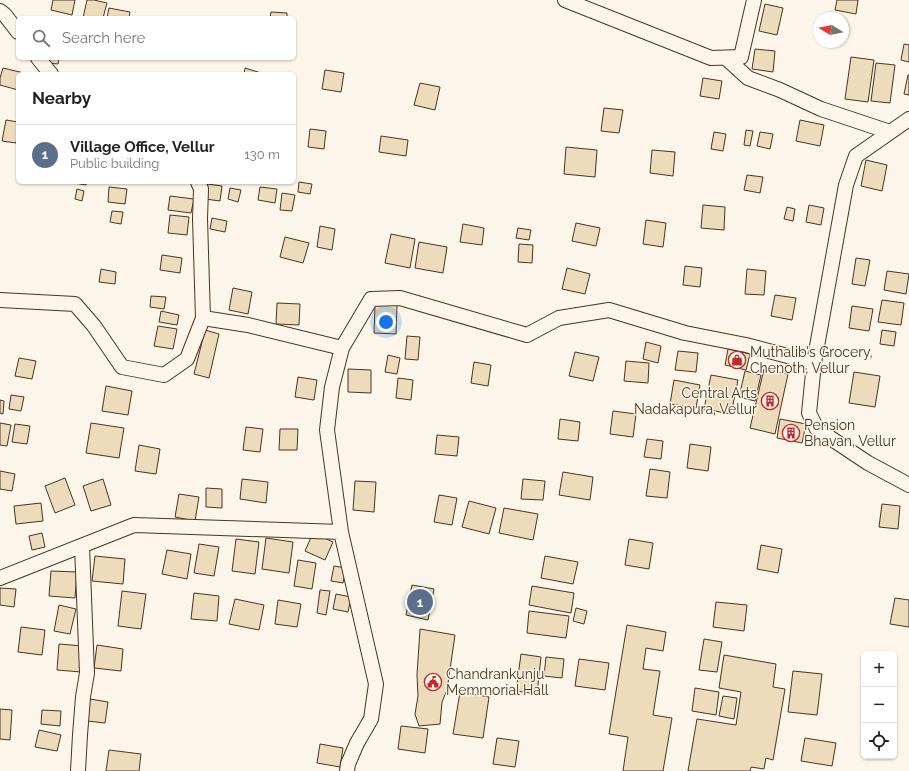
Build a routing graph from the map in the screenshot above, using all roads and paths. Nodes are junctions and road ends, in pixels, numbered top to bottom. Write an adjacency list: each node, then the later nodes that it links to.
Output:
1 (565, 0): 5 (street)
2 (754, 0): 5 (street)
3 (0, 11): 4 (street)
4 (16, 29)
5 (726, 58): 9 (street)
6 (40, 60): 7 (street)
7 (49, 72)
8 (909, 119): 9 (street)
9 (890, 132): 14 (street)
10 (199, 184): 12 (street)
11 (0, 300): 12 (street)
12 (203, 318): 13 (street)
13 (342, 348): 14 (street); 16 (street)
14 (814, 363): 15 (street)
15 (909, 485)
16 (341, 532): 17 (street); 20 (street)
17 (82, 546): 18 (street); 19 (street)
18 (0, 578)
19 (78, 771)
20 (347, 771)

